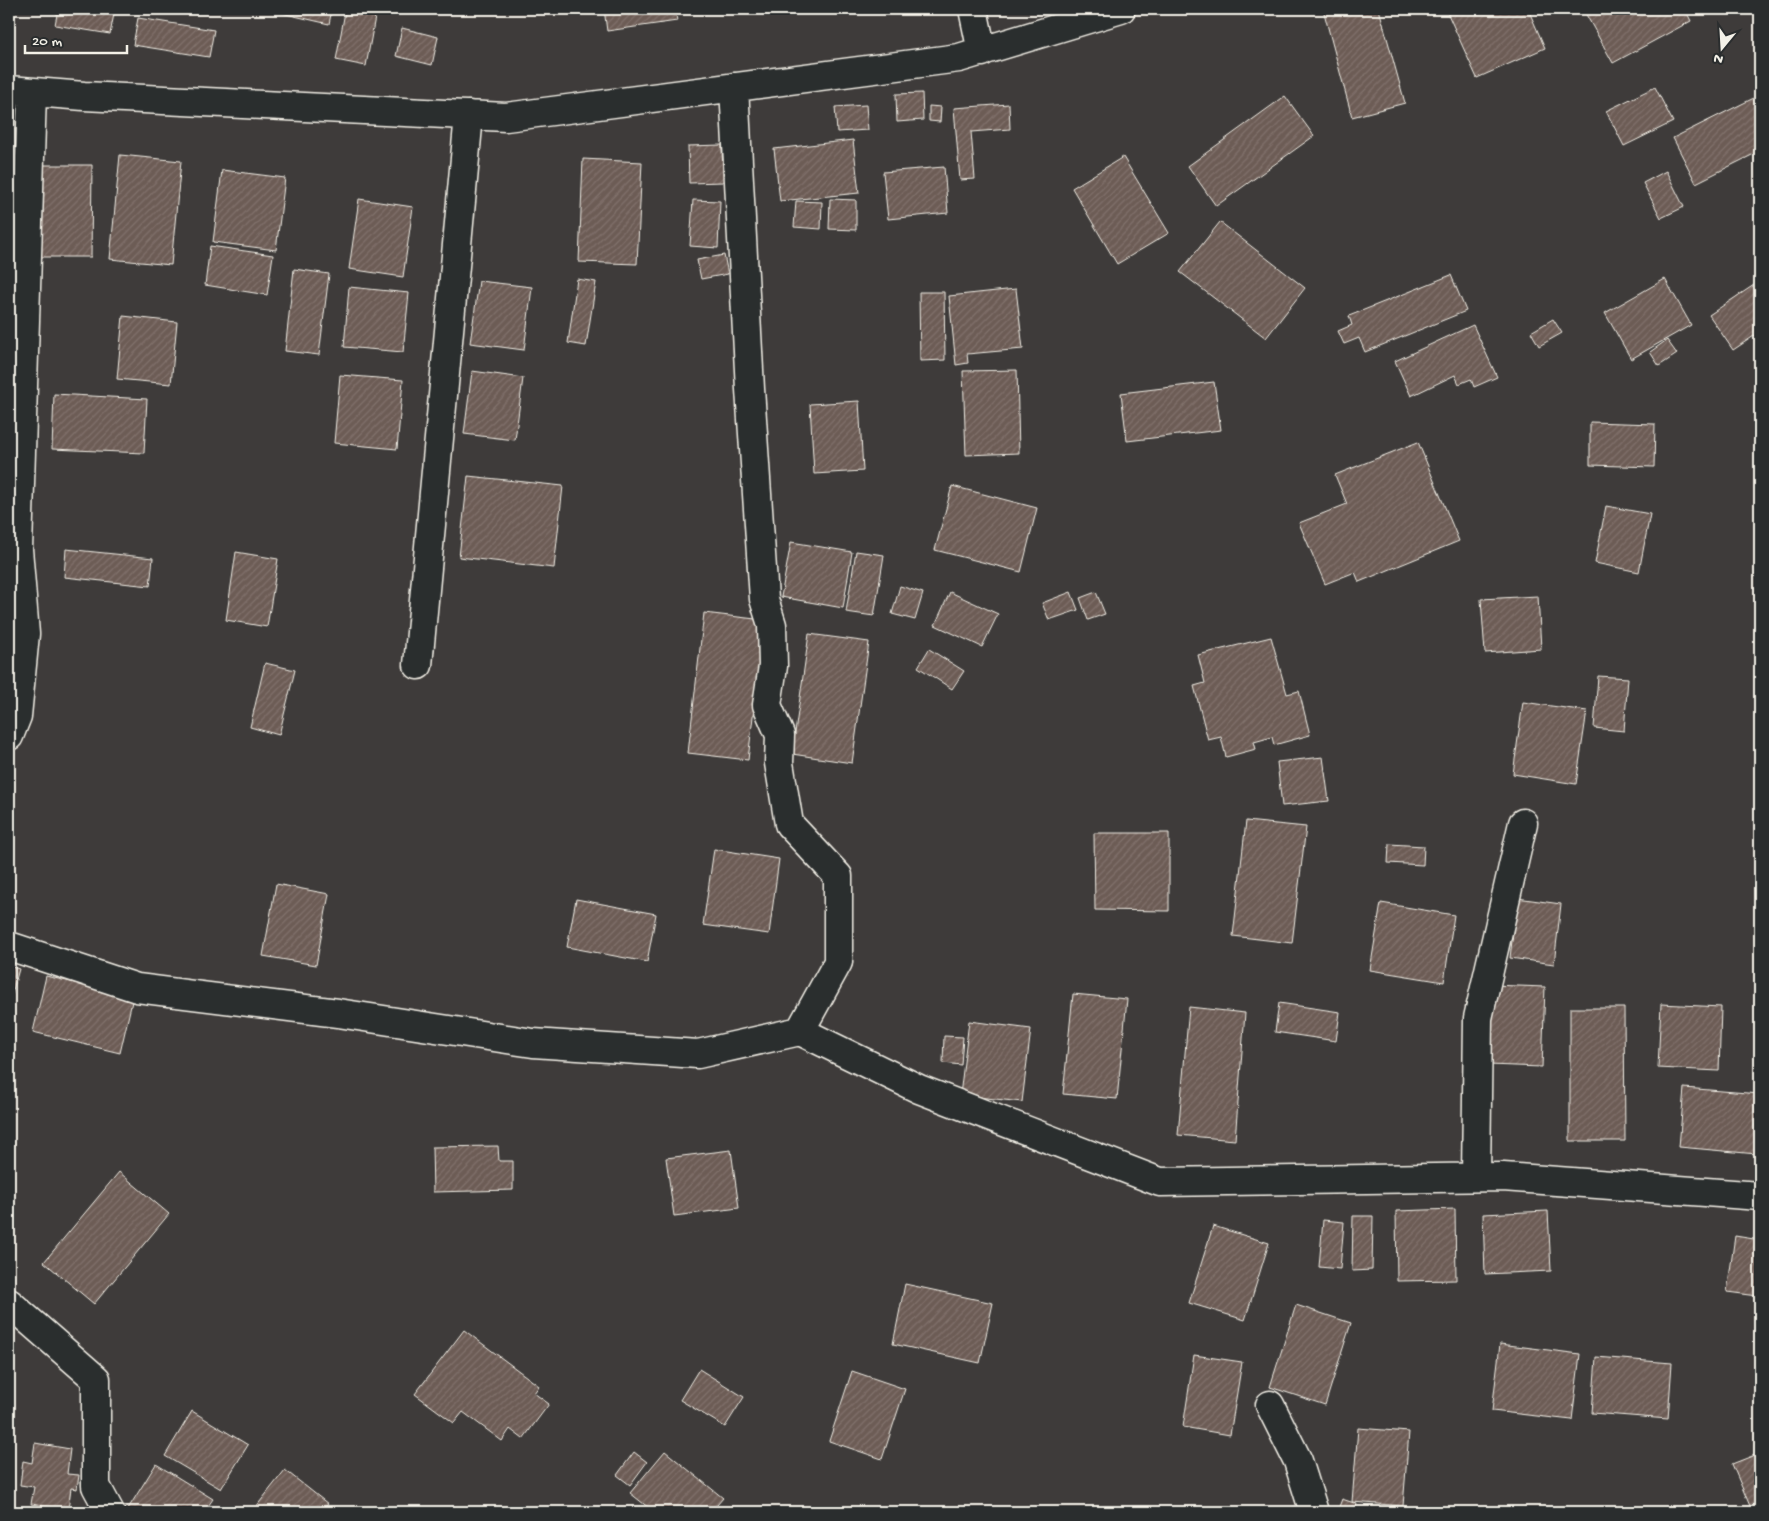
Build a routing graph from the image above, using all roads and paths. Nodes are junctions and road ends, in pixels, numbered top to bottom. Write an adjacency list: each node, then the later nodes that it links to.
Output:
1 (973, 9): 3 (street)
2 (1121, 9): 3 (street)
3 (982, 52): 4 (street)
4 (734, 87): 6 (street); 11 (street)
5 (20, 91): 6 (street); 8 (street)
6 (469, 115): 7 (street)
7 (418, 665)
8 (9, 736)
9 (1523, 823): 12 (street)
10 (9, 946): 11 (street)
11 (800, 1031): 12 (street)
12 (1476, 1177): 13 (street)
13 (1760, 1196)
14 (9, 1303): 16 (street)
15 (1270, 1405): 17 (street)
16 (110, 1512)
17 (1314, 1512)

